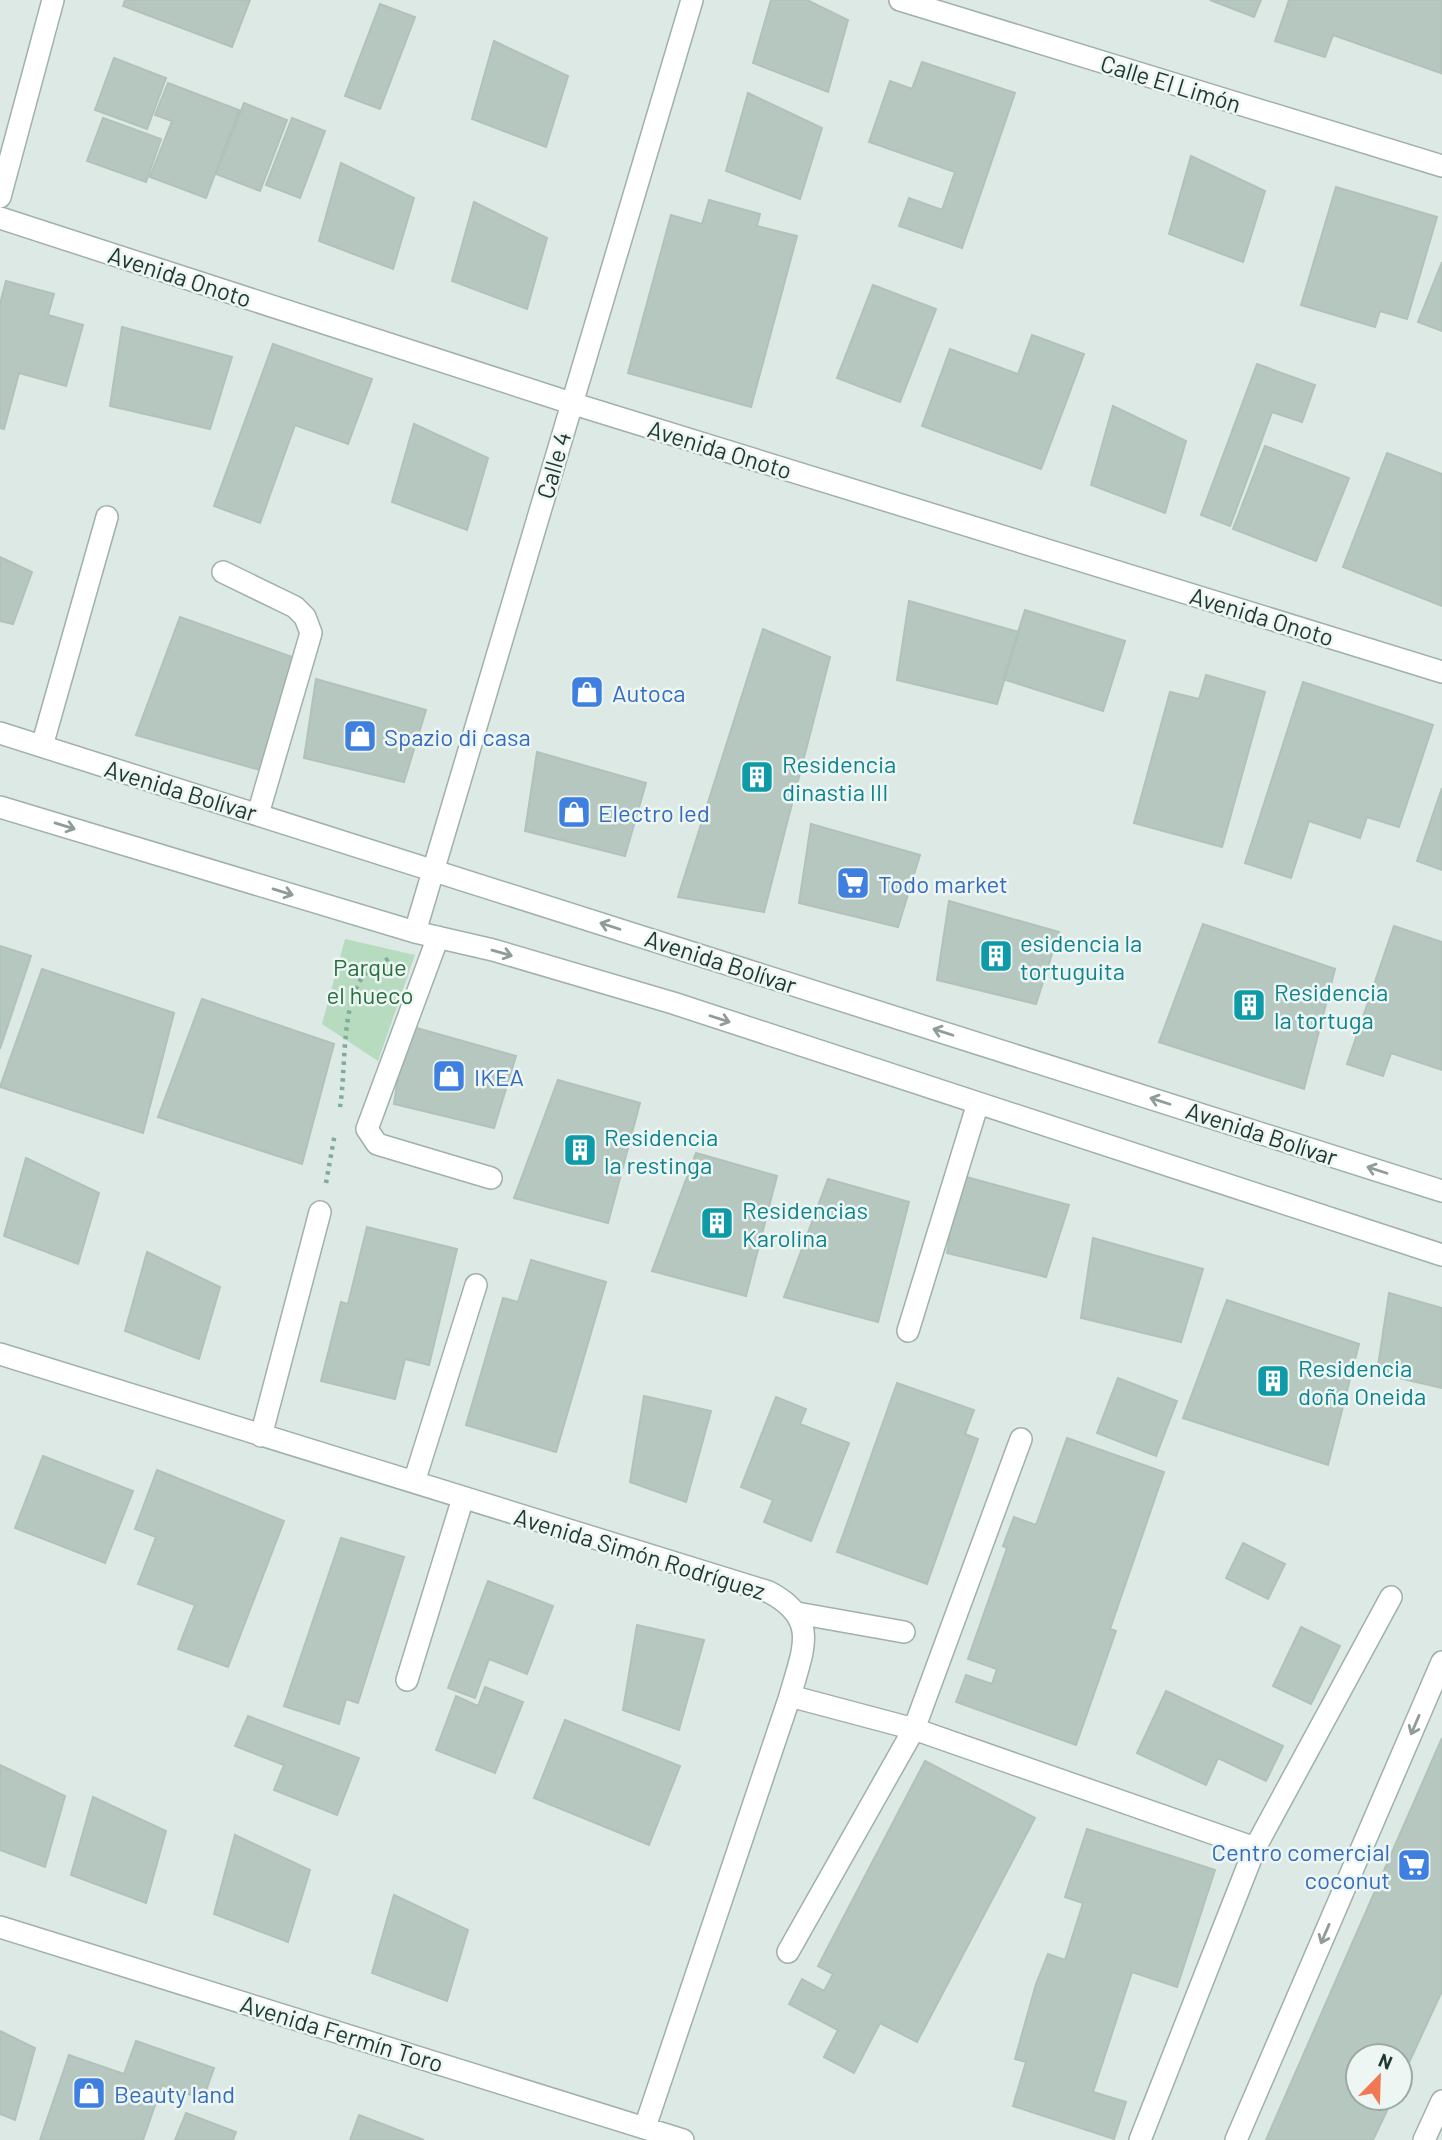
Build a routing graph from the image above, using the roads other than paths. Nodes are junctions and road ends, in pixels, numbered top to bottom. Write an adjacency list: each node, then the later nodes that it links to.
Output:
1 (53, 0): 5 (street)
2 (692, 0): 7 (street, Calle 4)
3 (900, 0): 4 (street, Calle El Limón)
4 (1442, 166)
5 (0, 197)
6 (0, 218): 7 (street, Avenida Onoto)
7 (571, 403): 10 (street, Avenida Onoto); 15 (street, Calle 4)
8 (107, 517): 12 (street)
9 (223, 572): 14 (street)
10 (1442, 672)
11 (0, 733): 12 (street, Avenida Bolívar)
12 (41, 746): 14 (street, Avenida Bolívar)
13 (0, 807): 16 (street, one-way to 16)
14 (258, 814): 15 (street, Avenida Bolívar)
15 (433, 869): 16 (street, Calle 4); 20 (street, Avenida Bolívar, one-way to 15)
16 (415, 932): 17 (street)
17 (438, 937): 18 (street, one-way to 18); 19 (street)
18 (978, 1103): 22 (street); 24 (street)
19 (491, 1178)
20 (1442, 1191)
21 (320, 1212): 26 (street)
22 (1442, 1255)
23 (476, 1285): 28 (street)
24 (908, 1331)
25 (0, 1354): 26 (street, Avenida Simón Rodríguez)
26 (261, 1436): 28 (street, Avenida Simón Rodríguez)
27 (1021, 1439): 36 (street)
28 (414, 1482): 29 (street, Avenida Simón Rodríguez)
29 (463, 1498): 31 (street, Avenida Simón Rodríguez); 34 (street)
30 (1391, 1597): 37 (street)
31 (797, 1614): 32 (street); 35 (street)
32 (904, 1632)
33 (1442, 1662): 44 (street, one-way to 44)
34 (407, 1680)
35 (790, 1696): 36 (street); 41 (street)
36 (914, 1729): 37 (street); 39 (street)
37 (1255, 1848): 43 (street)
38 (0, 1927): 41 (street, Avenida Fermín Toro)
39 (788, 1952)
40 (1442, 2101): 45 (street)
41 (645, 2127): 42 (street, Avenida Fermín Toro)
42 (683, 2140)
43 (1140, 2140)
44 (1237, 2140)
45 (1424, 2140)

